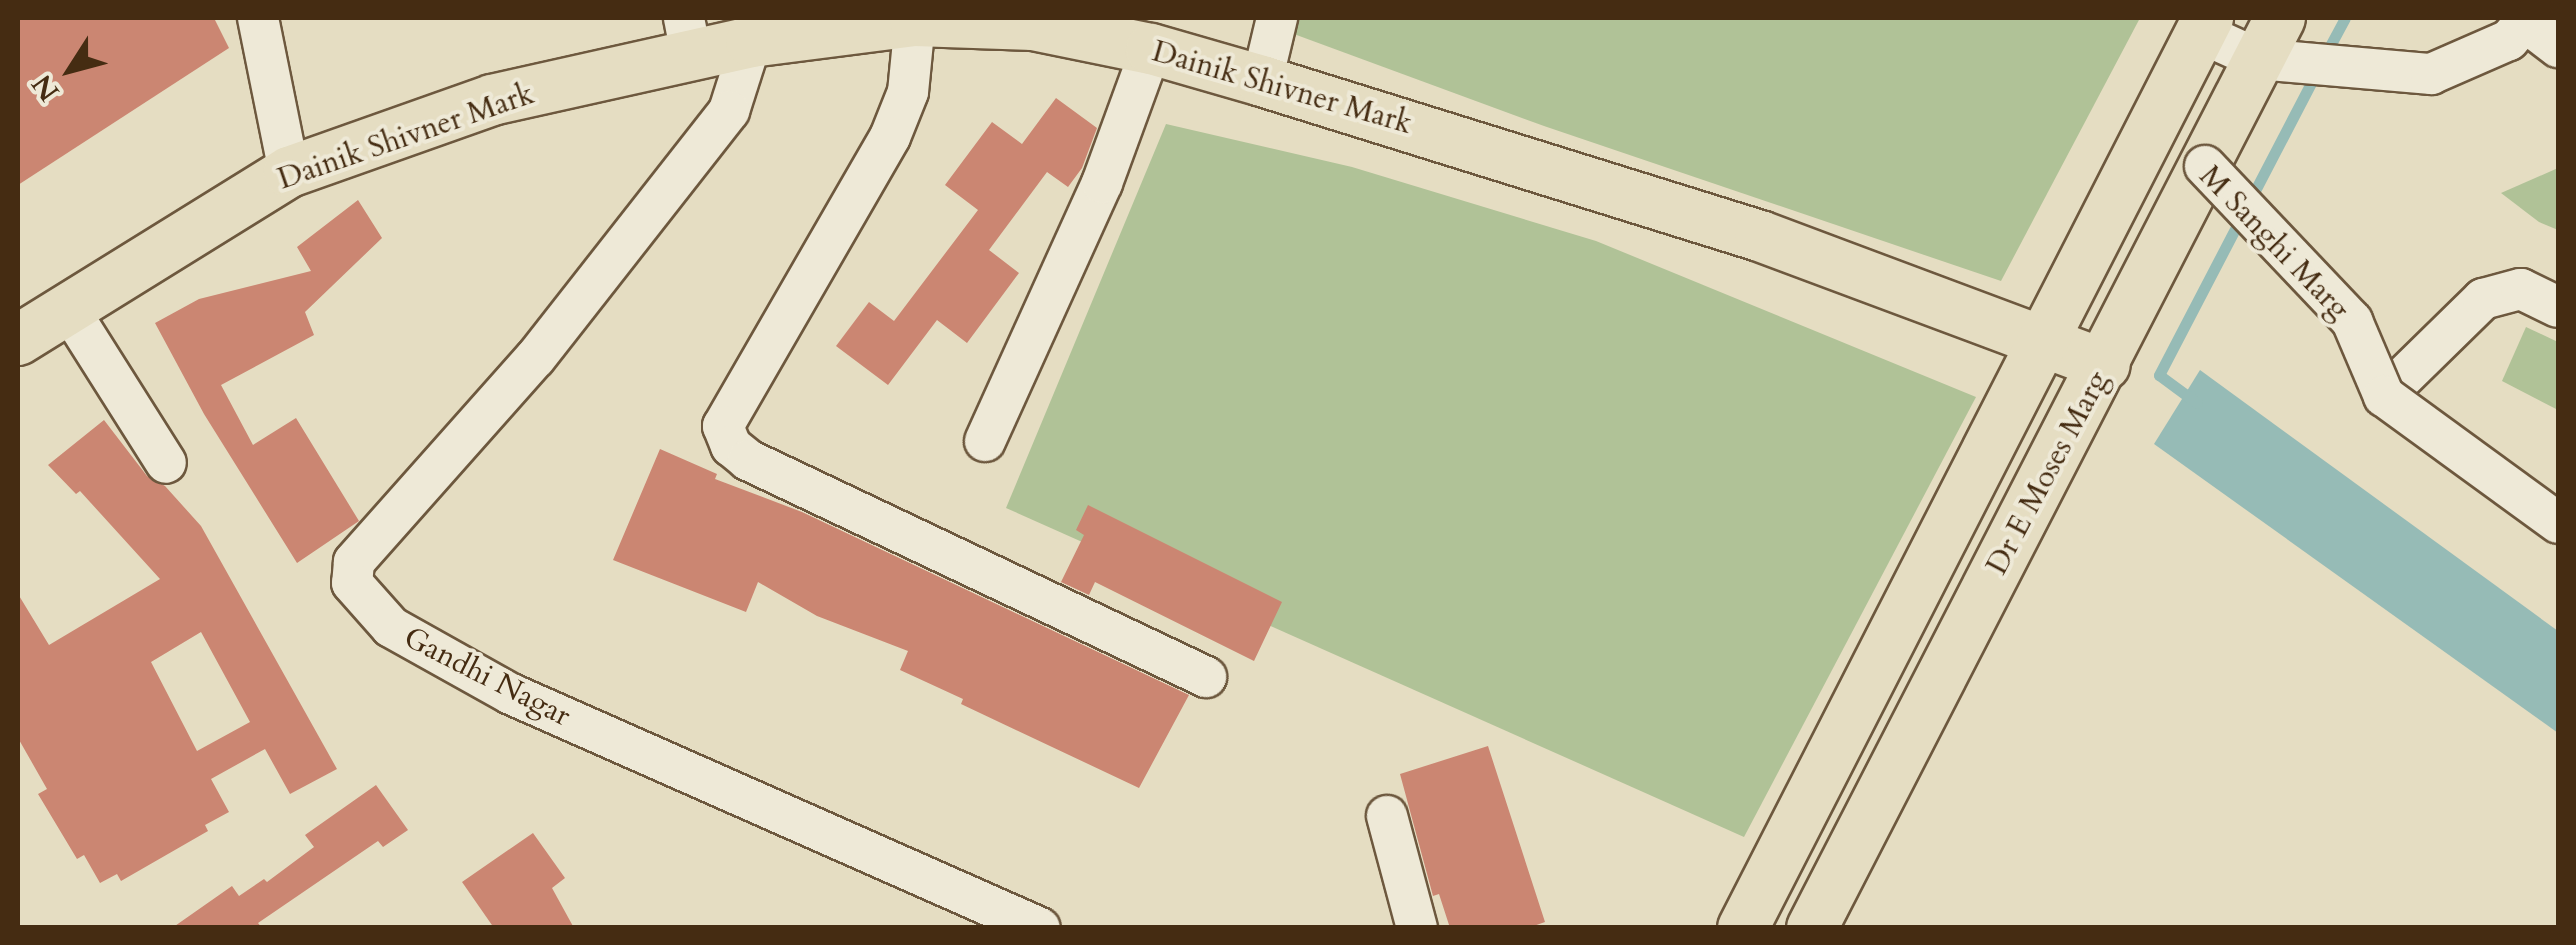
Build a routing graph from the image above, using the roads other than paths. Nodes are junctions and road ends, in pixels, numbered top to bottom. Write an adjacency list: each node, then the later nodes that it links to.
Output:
1 (258, 18): 14 (street)
2 (1276, 18): 11 (street)
3 (2526, 19): 9 (street); 10 (street)
4 (915, 21): 7 (main road, Dainik Shivner Mark); 8 (main road, Dainik Shivner Mark); 24 (street)
5 (2205, 25): 10 (street); 12 (main road)
6 (687, 36): 8 (main road, Dainik Shivner Mark); 14 (main road, Dainik Shivner Mark)
7 (1136, 37): 11 (main road, Dainik Shivner Mark); 21 (street)
8 (752, 42): 28 (street, Gandhi Nagar)
9 (2558, 47)
10 (2297, 51): 13 (main road, Dr E Moses Marg)
11 (1262, 81): 17 (main road, Dainik Shivner Mark)
12 (2148, 134): 13 (street, M Sanghi Marg); 17 (main road)
13 (2204, 166): 19 (main road, Dr E Moses Marg); 20 (street, M Sanghi Marg, bridge)
14 (289, 172): 16 (main road, Dainik Shivner Mark)
15 (2558, 307): 20 (street)
16 (68, 308): 18 (main road, Dainik Shivner Mark); 22 (street)
17 (2042, 339): 19 (main road, Dainik Shivner Mark); 26 (main road)
18 (18, 340)
19 (2105, 365): 27 (main road, Dr E Moses Marg)
20 (2384, 396): 23 (street, bridge)
21 (985, 441)
22 (166, 463)
23 (2558, 524)
24 (1206, 677)
25 (1386, 816): 29 (street)
26 (1789, 837): 27 (main road); 30 (main road)
27 (1842, 867): 31 (main road, Dr E Moses Marg)
28 (1040, 928)
29 (1416, 928)
30 (1742, 928)
31 (1812, 928)

